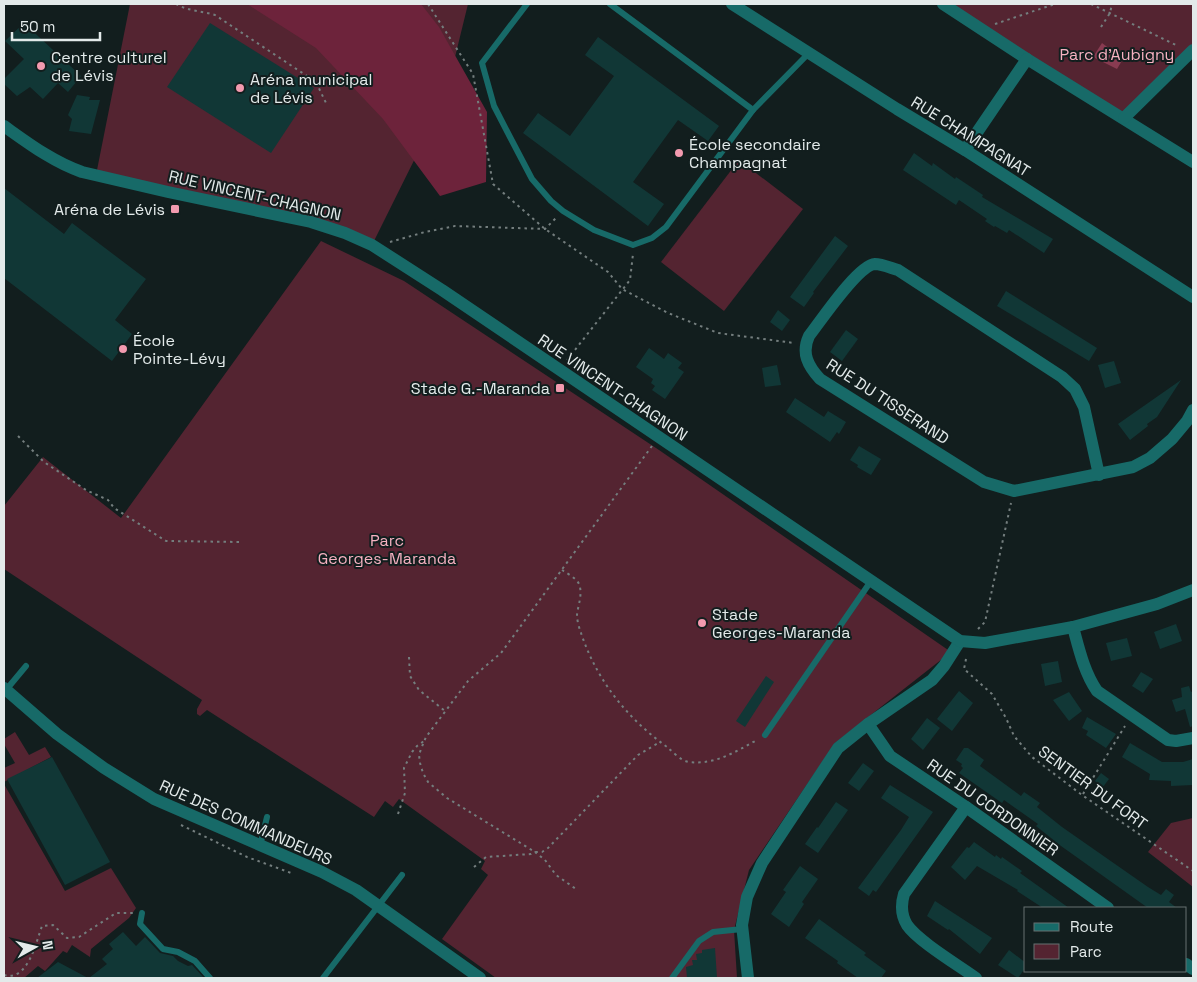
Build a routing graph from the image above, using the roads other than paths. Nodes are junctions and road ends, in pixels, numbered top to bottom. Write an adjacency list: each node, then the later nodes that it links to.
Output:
1 (527, 4): 8 (lane)
2 (610, 4): 8 (lane)
3 (732, 4): 6 (street, RUE CHAMPAGNAT)
4 (944, 4): 7 (street)
5 (1192, 52): 9 (street)
6 (809, 53): 8 (lane); 11 (street, RUE CHAMPAGNAT)
7 (1026, 58): 9 (street); 11 (street)
8 (753, 110)
9 (1124, 118): 12 (street)
10 (4, 126): 16 (street, RUE VINCENT-CHAGNON)
11 (965, 150): 13 (street, RUE CHAMPAGNAT)
12 (1193, 162)
13 (1193, 297)
14 (1193, 410): 15 (street, RUE DU TISSERAND)
15 (1099, 475): 15 (street, RUE DU TISSERAND)
16 (871, 581): 19 (street, RUE VINCENT-CHAGNON); 23 (lane)
17 (1193, 590): 18 (street, RUE VINCENT-CHAGNON)
18 (1073, 627): 19 (street, RUE VINCENT-CHAGNON); 24 (street)
19 (960, 641): 22 (street)
20 (26, 666): 21 (lane)
21 (5, 689): 27 (street, RUE DES COMMANDEURS)
22 (868, 724): 25 (street, RUE DU CORDONNIER); 32 (street)
23 (765, 735)
24 (1193, 738)
25 (966, 807): 30 (street, RUE DU CORDONNIER); 38 (street)
26 (267, 817): 27 (lane)
27 (260, 846): 29 (street, RUE DES COMMANDEURS)
28 (402, 875): 29 (lane)
29 (379, 906): 34 (lane); 35 (street, RUE DES COMMANDEURS)
30 (1107, 907)
31 (142, 913): 33 (lane)
32 (742, 929): 36 (lane); 37 (street)
33 (210, 978)
34 (323, 978)
35 (480, 978)
36 (672, 978)
37 (748, 978)
38 (976, 978)

